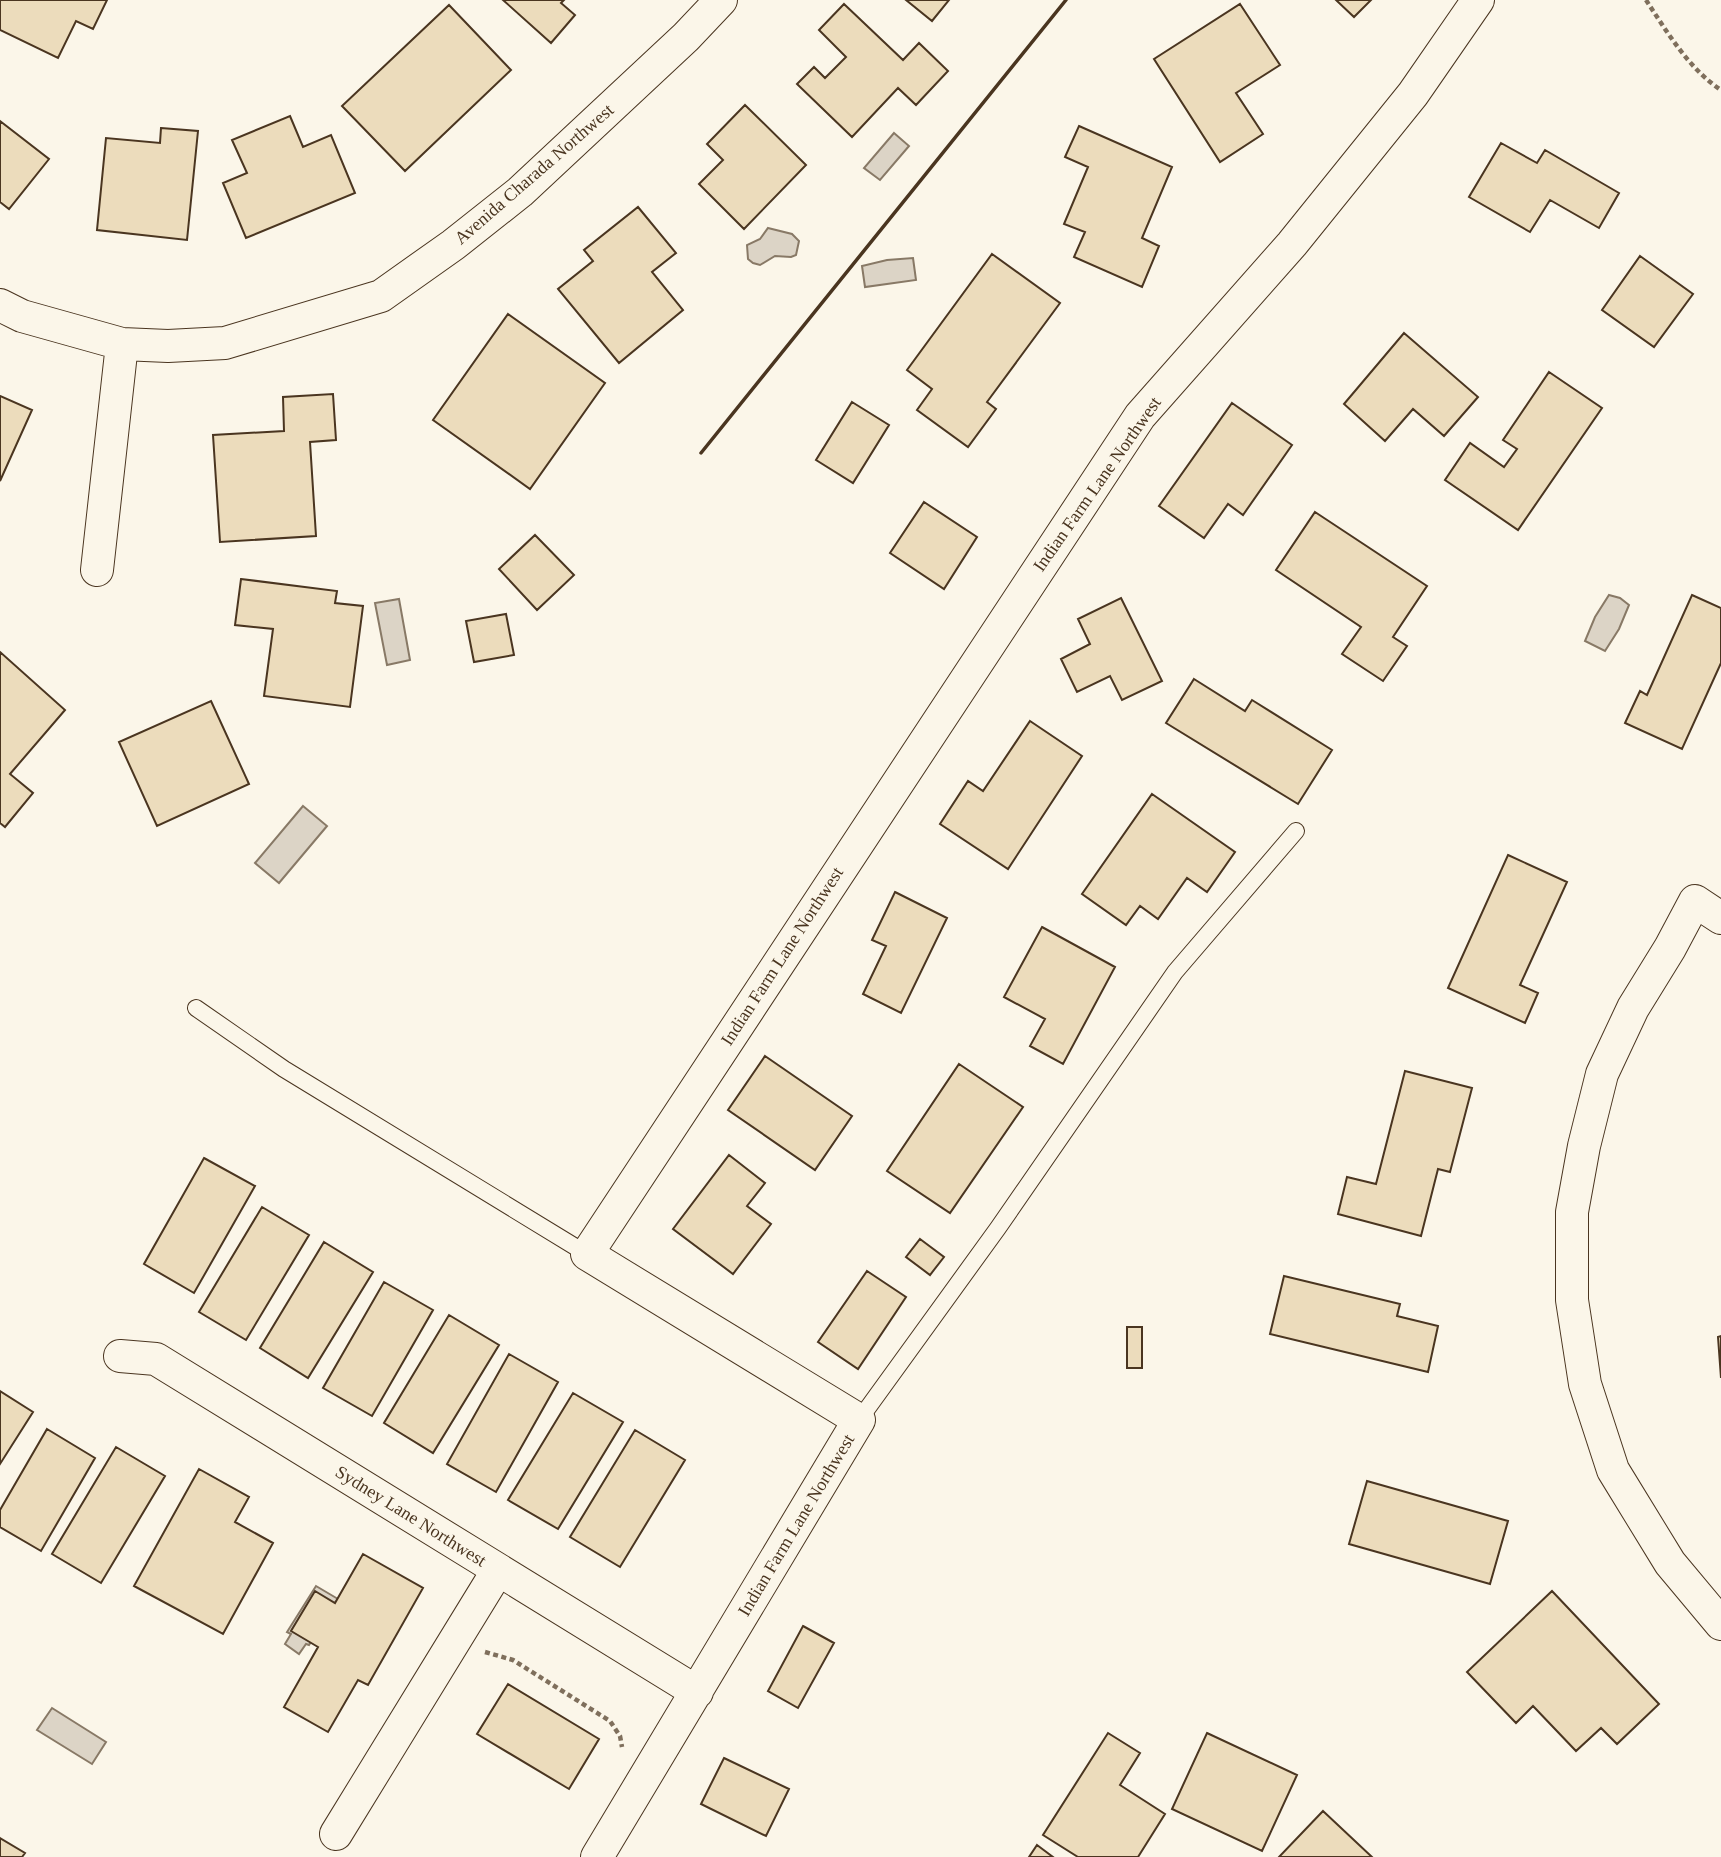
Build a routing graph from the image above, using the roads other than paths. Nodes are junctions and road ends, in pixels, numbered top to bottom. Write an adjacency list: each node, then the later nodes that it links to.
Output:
1 (721, 0): 4 (street, Avenida Charada Northwest)
2 (1478, 0): 9 (street, Indian Farm Lane Northwest)
3 (0, 305): 4 (street, Avenida Charada Northwest)
4 (122, 344): 5 (street)
5 (97, 570)
6 (1296, 831): 11 (lane)
7 (1721, 918): 13 (street)
8 (196, 1008): 9 (lane)
9 (587, 1254): 11 (street, Indian Farm Lane Northwest)
10 (120, 1356): 12 (street, Sydney Lane Northwest)
11 (859, 1420): 14 (street, Indian Farm Lane Northwest)
12 (498, 1570): 14 (street, Sydney Lane Northwest); 15 (street)
13 (1721, 1624)
14 (696, 1692): 16 (street, Indian Farm Lane Northwest)
15 (336, 1834)
16 (597, 1857)

